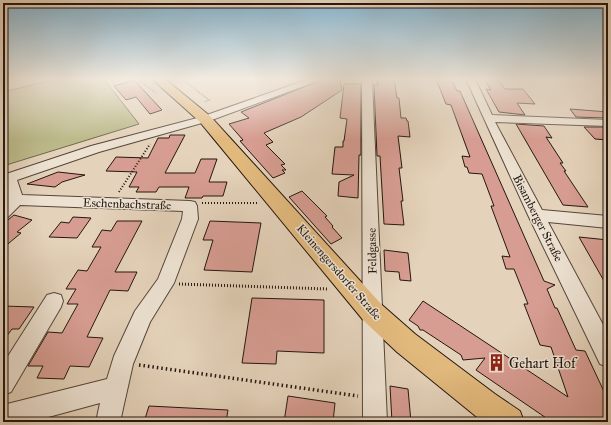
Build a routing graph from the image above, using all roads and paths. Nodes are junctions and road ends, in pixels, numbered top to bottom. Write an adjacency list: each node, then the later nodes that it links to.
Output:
1 (182, 99): 8 (main road, Kleinengersdorfer Straße)
2 (207, 99): 6 (path)
3 (264, 99): 8 (street)
4 (367, 99): 22 (street, Feldgasse)
5 (479, 99): 7 (street, Bisamberger Straße)
6 (201, 103)
7 (488, 118): 9 (street); 17 (street, Bisamberger Straße)
8 (205, 119): 10 (street); 22 (main road, Kleinengersdorfer Straße)
9 (608, 123)
10 (153, 133): 11 (street); 13 (path)
11 (7, 179): 12 (street)
12 (16, 200): 13 (street, Eschenbachstraße); 16 (street)
13 (112, 203): 15 (street, Eschenbachstraße)
14 (262, 203): 15 (path)
15 (190, 206): 19 (street)
16 (3, 213)
17 (536, 215): 18 (street); 23 (street, Bisamberger Straße)
18 (605, 225)
19 (165, 283): 20 (path); 24 (street)
20 (331, 289)
21 (54, 301): 25 (street)
22 (373, 313): 27 (street, Feldgasse); 31 (main road, Kleinengersdorfer Straße)
23 (608, 356)
24 (122, 364): 26 (street); 27 (path)
25 (3, 384)
26 (115, 388): 28 (street); 29 (street)
27 (375, 398): 30 (street, Feldgasse)
28 (3, 417)
29 (108, 422)
30 (375, 422)
31 (510, 422)

